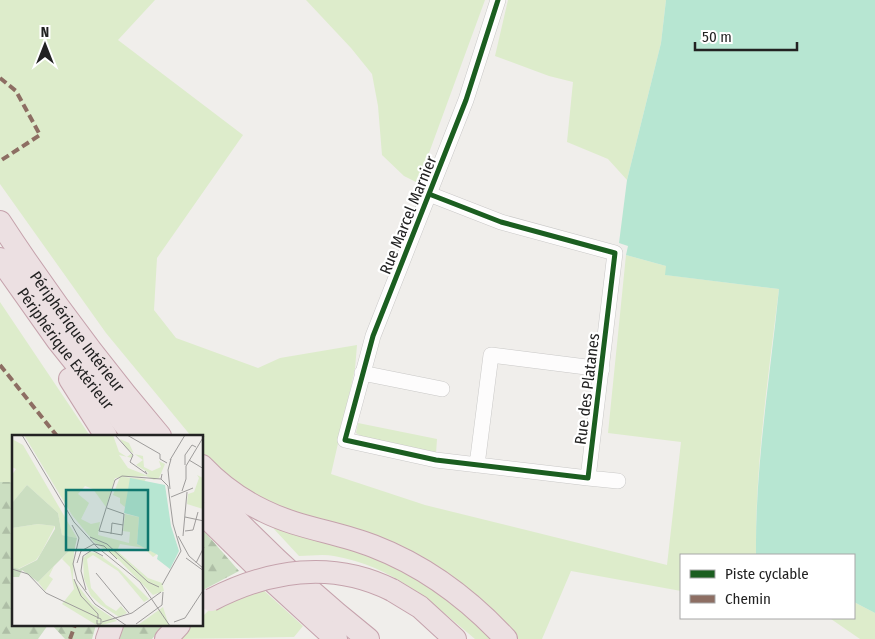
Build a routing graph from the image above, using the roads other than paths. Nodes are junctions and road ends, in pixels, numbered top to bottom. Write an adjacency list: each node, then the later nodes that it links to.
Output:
1 (498, 0): 2 (street, Rue Marcel Marnier)
2 (429, 194): 7 (street, Rue des Platanes); 8 (street, Rue Marcel Marnier)
3 (0, 222): 6 (highway, Périphérique Intérieur)
4 (0, 259): 5 (highway, Périphérique Extérieur)
5 (58, 341): 10 (highway); 11 (highway, Périphérique Extérieur)
6 (84, 342): 12 (highway, Périphérique Intérieur); 13 (highway)
7 (602, 369): 14 (street); 16 (street, Rue des Platanes)
8 (362, 373): 9 (street); 14 (street, Rue Marcel Marnier)
9 (442, 389)
10 (105, 435)
11 (133, 435)
12 (159, 435)
13 (175, 435)
14 (477, 465): 16 (street)
15 (204, 468): 28 (highway)
16 (588, 478): 17 (street)
17 (618, 481)
18 (204, 486): 26 (highway)
19 (204, 515): 25 (highway)
20 (207, 603): 27 (highway, bridge)
21 (112, 626): 23 (highway)
22 (178, 626): 24 (highway)
23 (107, 639)
24 (166, 639)
25 (336, 639)
26 (368, 639)
27 (455, 639)
28 (506, 639)

